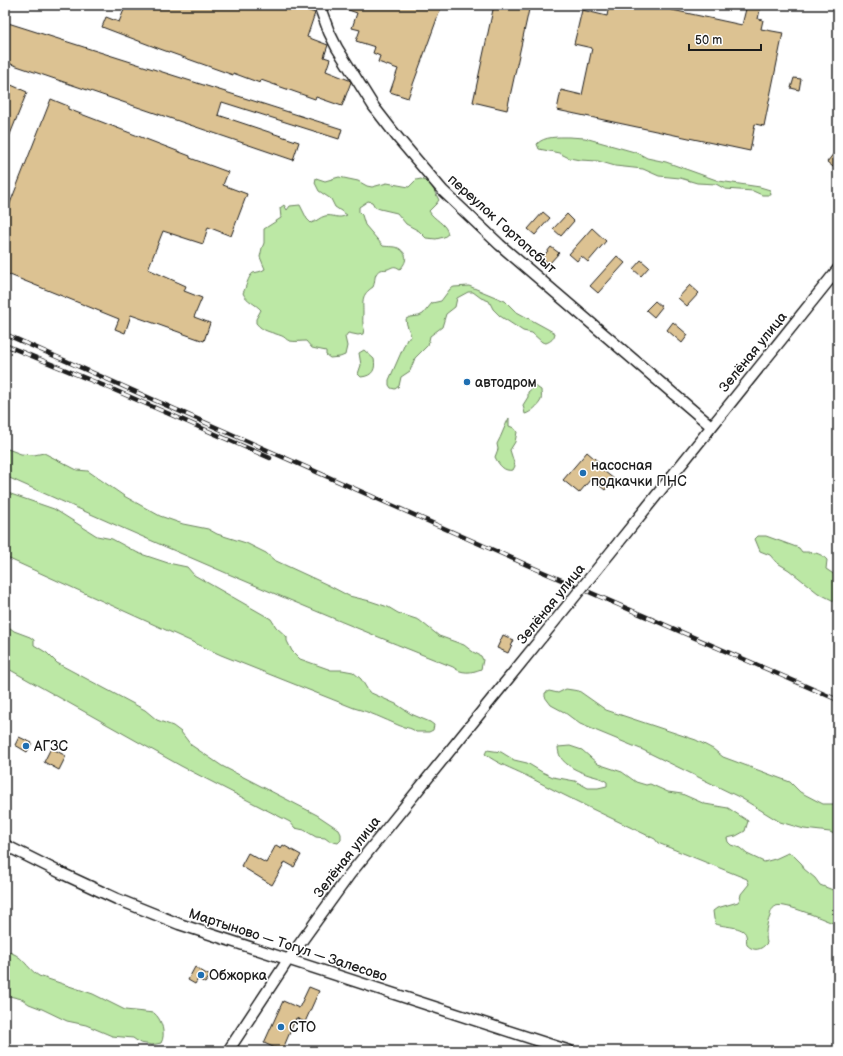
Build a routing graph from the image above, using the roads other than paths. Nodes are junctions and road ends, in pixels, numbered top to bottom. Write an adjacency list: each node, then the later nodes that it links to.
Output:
1 (319, 5): 3 (street, переулок Гортопсбыт)
2 (838, 269): 3 (street, Зелёная улица)
3 (711, 426): 5 (street, Зелёная улица, bridge)
4 (5, 845): 5 (street, Мартыново — Тогул — Залесово)
5 (288, 960): 6 (street, Зелёная улица); 7 (street, Мартыново — Тогул — Залесово)
6 (228, 1051)
7 (570, 1051)

